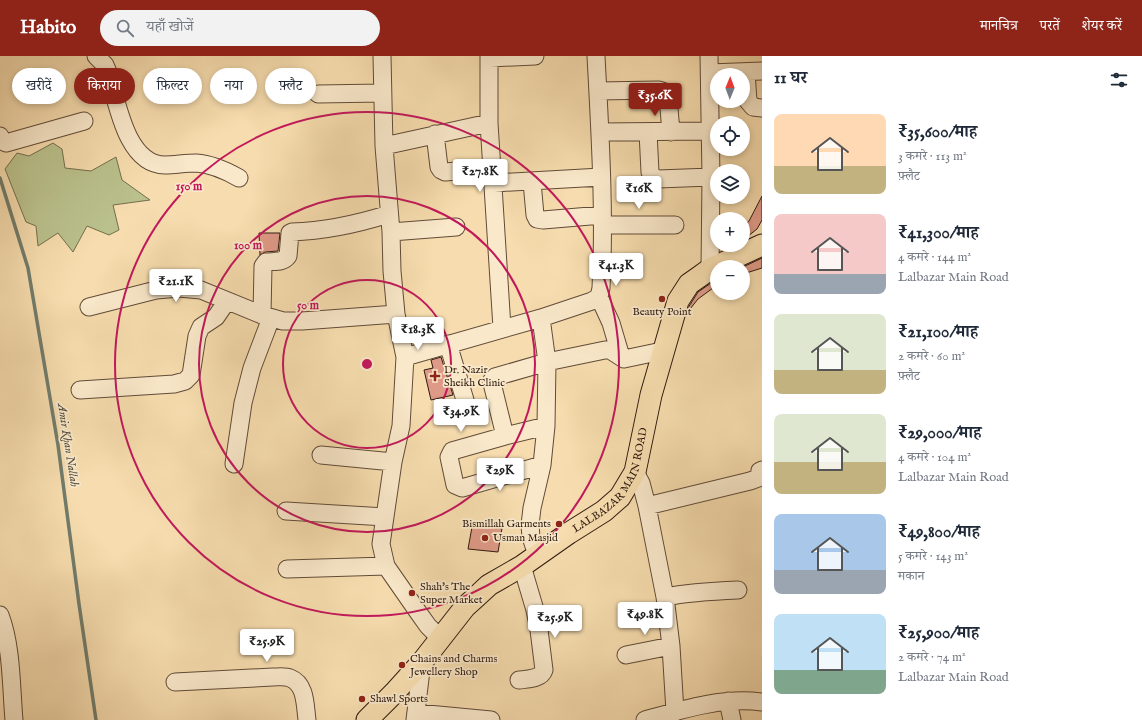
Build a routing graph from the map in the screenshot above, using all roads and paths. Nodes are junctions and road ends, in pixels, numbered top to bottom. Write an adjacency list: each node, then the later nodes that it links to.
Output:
1 (96, 56): 24 (street)
2 (382, 56): 10 (street)
3 (535, 56): 6 (street)
4 (596, 56): 9 (street)
5 (709, 56): 8 (street)
6 (489, 57): 14 (street)
7 (754, 71): 12 (street)
8 (710, 73)
9 (598, 91): 16 (street); 18 (street)
10 (382, 93): 11 (street); 21 (street)
11 (318, 94)
12 (762, 108)
13 (84, 121): 20 (street)
14 (489, 123): 19 (street); 22 (street)
15 (710, 131): 18 (street)
16 (600, 132): 17 (street); 25 (street)
17 (648, 132): 18 (street); 23 (street)
18 (671, 132)
19 (435, 134): 21 (street); 22 (street)
20 (0, 136)
21 (384, 146): 28 (street)
22 (493, 175): 26 (street); 43 (street)
23 (710, 177)
24 (239, 178)
25 (601, 178): 26 (street); 29 (street)
26 (532, 182): 29 (street)
27 (711, 204): 34 (street)
28 (389, 214): 32 (street); 41 (street)
29 (602, 220): 30 (street); 37 (street)
30 (675, 225)
31 (456, 227): 32 (street)
32 (391, 232): 40 (street)
33 (762, 245): 35 (main road, LALBAZAR MAIN ROAD)
34 (710, 260)
35 (730, 260)
36 (710, 269): 45 (main road, LALBAZAR MAIN ROAD)
37 (599, 297): 42 (street); 47 (street)
38 (227, 301): 39 (street); 41 (street); 49 (street)
39 (89, 307)
40 (396, 314): 41 (street); 46 (street)
41 (267, 317): 55 (street)
42 (542, 318): 43 (street); 48 (street)
43 (502, 328): 44 (street)
44 (448, 344): 46 (street); 50 (street)
45 (662, 351): 47 (street); 58 (main road, LALBAZAR MAIN ROAD)
46 (405, 357): 54 (street)
47 (621, 357): 48 (street)
48 (547, 362): 51 (street); 52 (street)
49 (80, 390)
50 (465, 400)
51 (546, 426): 52 (street); 56 (street)
52 (505, 436): 56 (street)
53 (321, 455): 54 (street)
54 (393, 462): 62 (street)
55 (234, 464)
56 (542, 465): 63 (street)
57 (762, 470): 59 (street)
58 (635, 472): 60 (street); 63 (main road, LALBAZAR MAIN ROAD)
59 (762, 475): 60 (street)
60 (647, 506): 67 (street)
61 (286, 511): 62 (street)
62 (385, 517): 64 (street)
63 (529, 560): 69 (main road, LALBAZAR MAIN ROAD); 74 (street)
64 (386, 566): 65 (street); 69 (street)
65 (286, 569)
66 (738, 590): 67 (street)
67 (666, 597): 70 (street)
68 (0, 615): 72 (street)
69 (440, 638): 73 (main road, LALBAZAR MAIN ROAD)
70 (671, 646): 71 (street); 78 (street)
71 (626, 655)
72 (4, 660): 80 (street)
73 (422, 662): 79 (street); 82 (main road, LALBAZAR MAIN ROAD)
74 (519, 680)
75 (175, 682): 81 (street)
76 (728, 701): 77 (street); 78 (street); 85 (street)
77 (762, 702)
78 (675, 712): 84 (street)
79 (416, 716): 83 (street)
80 (14, 720)
81 (307, 720)
82 (367, 720)
83 (491, 720)
84 (645, 720)
85 (732, 720)

